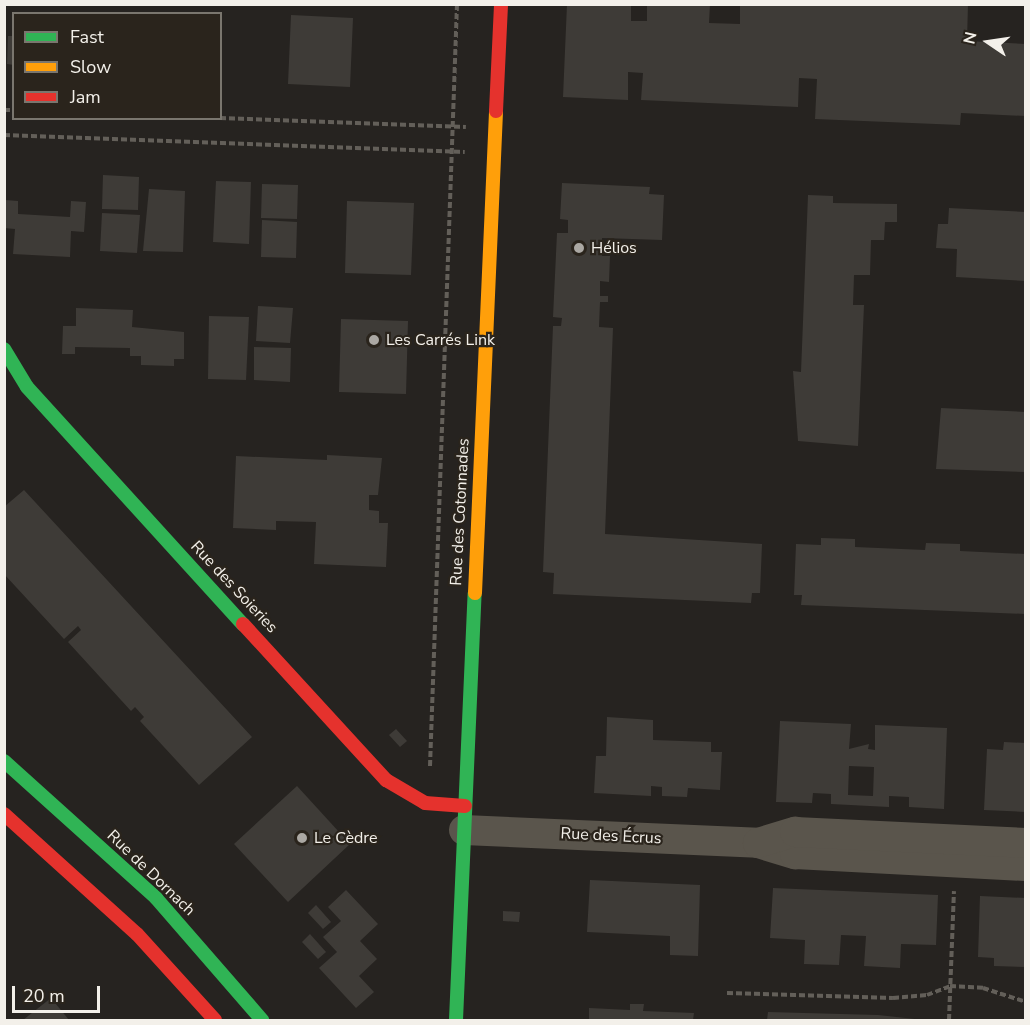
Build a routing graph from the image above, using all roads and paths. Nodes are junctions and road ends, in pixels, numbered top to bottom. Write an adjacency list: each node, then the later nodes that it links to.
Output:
1 (457, 4): 4 (path)
2 (501, 4): 5 (street, Rue des Cotonnades)
3 (222, 118): 4 (path)
4 (453, 127): 5 (path); 7 (path)
5 (495, 128): 8 (street, Rue des Cotonnades)
6 (4, 135): 7 (path)
7 (452, 152): 8 (path); 11 (path)
8 (494, 153): 13 (street, Rue des Cotonnades)
9 (4, 349): 13 (street, Rue des Soieries)
10 (4, 761): 22 (street, Rue de Dornach)
11 (430, 766)
12 (4, 814): 21 (street)
13 (465, 818): 14 (street, Rue des Écrus); 23 (street, Rue des Cotonnades)
14 (758, 843): 15 (street, Rue des Écrus); 16 (street, Rue des Écrus)
15 (1026, 843)
16 (955, 863): 17 (street, Rue des Écrus); 18 (path)
17 (1026, 866)
18 (950, 986): 19 (path); 20 (path); 24 (path)
19 (727, 993)
20 (1026, 1002)
21 (215, 1020)
22 (262, 1020)
23 (456, 1020)
24 (949, 1020)

